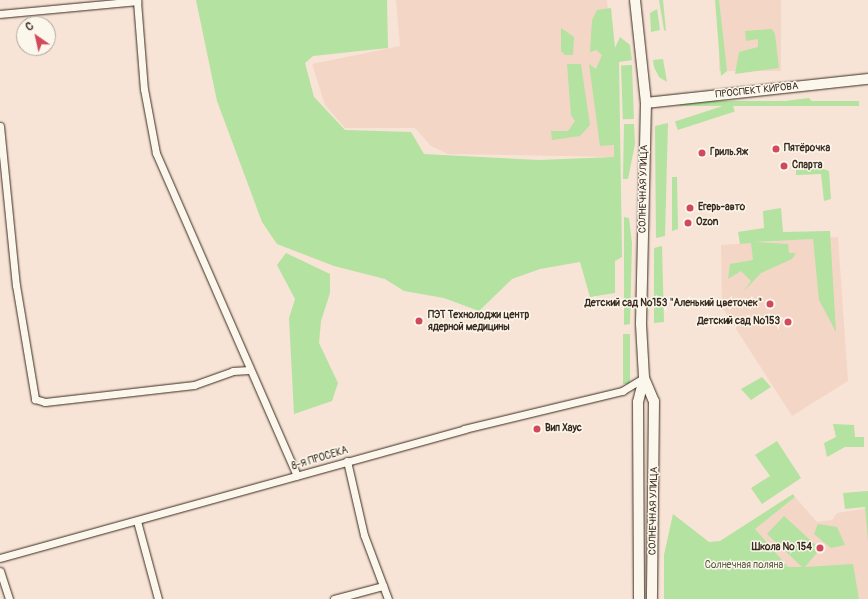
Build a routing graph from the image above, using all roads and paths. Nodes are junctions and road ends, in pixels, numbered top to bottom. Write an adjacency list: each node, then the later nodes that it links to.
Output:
1 (635, 0): 4 (main road, СОЛНЕЧНАЯ УЛИЦА)
2 (0, 14): 6 (street)
3 (868, 79): 4 (main road, ПРОСПЕКТ КИРОВА)
4 (646, 103): 7 (main road, СОЛНЕЧНАЯ УЛИЦА)
5 (0, 126): 6 (street)
6 (249, 370): 9 (street)
7 (644, 378): 8 (street, 8-Я ПРОСЕКА); 18 (main road, СОЛНЕЧНАЯ УЛИЦА); 19 (main road, СОЛНЕЧНАЯ УЛИЦА)
8 (347, 461): 9 (street, 8-Я ПРОСЕКА); 13 (street)
9 (297, 476): 10 (street, 8-Я ПРОСЕКА)
10 (137, 521): 11 (street, 8-Я ПРОСЕКА); 15 (street)
11 (0, 558)
12 (0, 571): 14 (street)
13 (383, 586): 16 (street); 17 (street)
14 (9, 599)
15 (158, 599)
16 (334, 599)
17 (388, 599)
18 (639, 599)
19 (652, 599)

